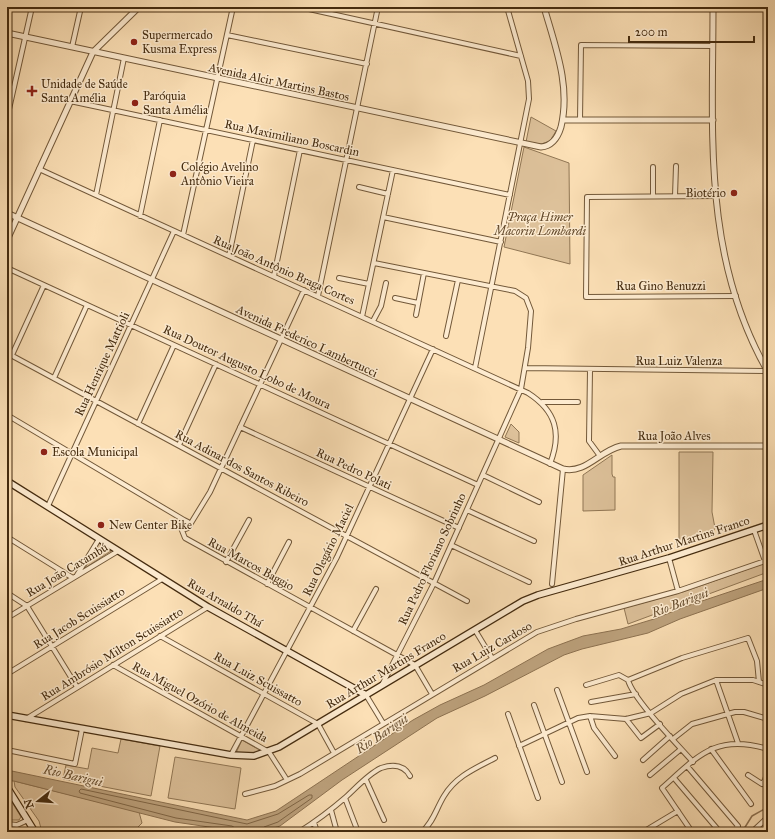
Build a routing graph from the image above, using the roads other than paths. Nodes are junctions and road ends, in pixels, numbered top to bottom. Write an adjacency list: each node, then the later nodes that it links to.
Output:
1 (32, 7): 14 (street)
2 (81, 7): 16 (street)
3 (139, 7): 17 (street)
4 (233, 7): 13 (street)
5 (300, 7): 10 (street)
6 (378, 7): 11 (street)
7 (506, 7): 18 (street)
8 (544, 7): 27 (street)
9 (713, 7): 15 (street)
10 (317, 9): 11 (street)
11 (375, 24): 18 (street); 20 (street)
12 (7, 33): 14 (street, Avenida Alcir Martins Bastos)
13 (227, 35): 20 (street); 21 (street)
14 (25, 37): 16 (street, Avenida Alcir Martins Bastos); 25 (street)
15 (713, 46): 28 (street); 29 (street)
16 (72, 47): 17 (street, Avenida Alcir Martins Bastos)
17 (93, 52): 19 (street, Avenida Alcir Martins Bastos); 22 (street)
18 (521, 56): 32 (street)
19 (124, 58): 21 (street, Avenida Alcir Martins Bastos); 24 (street)
20 (366, 64): 23 (street)
21 (217, 78): 23 (street, Avenida Alcir Martins Bastos); 30 (street)
22 (70, 101): 24 (street, Rua Maximiliano Boscardin); 37 (street)
23 (357, 108): 32 (street, Avenida Alcir Martins Bastos); 34 (street)
24 (113, 110): 26 (street, Rua Maximiliano Boscardin); 41 (street)
25 (7, 118)
26 (160, 120): 30 (street, Rua Maximiliano Boscardin); 47 (street)
27 (563, 120): 28 (street); 32 (street, Avenida Alcir Martins Bastos)
28 (580, 120): 29 (street)
29 (713, 120): 45 (street)
30 (206, 130): 31 (street, Rua Maximiliano Boscardin); 51 (street)
31 (253, 140): 33 (street, Rua Maximiliano Boscardin); 54 (street)
32 (521, 144): 42 (street)
33 (300, 150): 34 (street, Rua Maximiliano Boscardin); 58 (street)
34 (346, 160): 38 (street, Rua Maximiliano Boscardin); 67 (street)
35 (676, 166): 44 (street)
36 (653, 167): 43 (street)
37 (39, 170): 41 (street, Rua João Antônio Braga Cortes); 48 (street)
38 (393, 170): 40 (street); 42 (street, Rua Maximiliano Boscardin)
39 (359, 188): 40 (street)
40 (388, 194): 49 (street)
41 (96, 195): 47 (street, Rua João Antônio Braga Cortes)
42 (510, 195): 53 (street)
43 (653, 196): 44 (street); 68 (street, Rua Gino Benuzzi)
44 (675, 196): 45 (street)
45 (715, 196): 68 (street)
46 (7, 213): 48 (street, Avenida Frederico Lambertucci)
47 (140, 216): 50 (street, Rua João Antônio Braga Cortes)
48 (17, 217): 52 (street); 60 (street, Avenida Frederico Lambertucci)
49 (384, 217): 53 (street); 55 (street)
50 (174, 231): 51 (street, Rua João Antônio Braga Cortes); 60 (street, Rua Henrique Mattioli)
51 (183, 235): 54 (street, Rua João Antônio Braga Cortes)
52 (7, 240)
53 (501, 242): 65 (street)
54 (229, 256): 58 (street, Rua João Antônio Braga Cortes)
55 (374, 263): 57 (street, Rua Pedro Floriano Sobrinho); 63 (street)
56 (7, 268): 64 (street, Rua Doutor Augusto Lobo de Moura)
57 (424, 273): 61 (street, Rua Pedro Floriano Sobrinho); 70 (street)
58 (274, 276): 66 (street, Rua João Antônio Braga Cortes)
59 (338, 278): 63 (street)
60 (152, 280): 75 (street, Rua Henrique Mattioli); 77 (street, Avenida Frederico Lambertucci)
61 (458, 280): 65 (street, Rua Pedro Floriano Sobrinho); 76 (street)
62 (386, 283): 74 (street)
63 (369, 284): 73 (street)
64 (44, 285): 71 (street, Rua Doutor Augusto Lobo de Moura); 81 (street)
65 (491, 287): 83 (street); 84 (street, Rua Pedro Floriano Sobrinho)
66 (304, 290): 67 (street, Rua João Antônio Braga Cortes); 77 (street)
67 (318, 296): 73 (street, Rua João Antônio Braga Cortes)
68 (736, 296): 86 (street)
69 (395, 298): 70 (street)
70 (418, 303): 72 (street)
71 (87, 305): 75 (street, Rua Doutor Augusto Lobo de Moura); 87 (street)
72 (416, 315)
73 (362, 317): 74 (street, Rua João Antônio Braga Cortes)
74 (373, 321): 79 (street, Rua João Antônio Braga Cortes)
75 (131, 325): 78 (street, Rua Doutor Augusto Lobo de Moura); 91 (street, Rua Henrique Mattioli)
76 (446, 336)
77 (281, 340): 88 (street); 90 (street, Avenida Frederico Lambertucci)
78 (174, 345): 82 (street, Rua Doutor Augusto Lobo de Moura); 95 (street)
79 (433, 349): 83 (street, Rua João Antônio Braga Cortes); 90 (street, Rua Olegário Maciel)
80 (7, 353): 81 (street, Rua Adinar dos Santos Ribeiro)
81 (12, 356): 87 (street, Rua Adinar dos Santos Ribeiro)
82 (216, 364): 88 (street, Rua Doutor Augusto Lobo de Moura); 99 (street)
83 (475, 368): 89 (street, Rua João Antônio Braga Cortes)
84 (525, 368): 85 (street, Rua Luiz Valenza); 89 (street, Rua Pedro Floriano Sobrinho)
85 (590, 370): 86 (street, Rua Luiz Valenza); 102 (street)
86 (768, 372)
87 (54, 378): 91 (street, Rua Adinar dos Santos Ribeiro)
88 (260, 385): 96 (street); 98 (street, Rua Doutor Augusto Lobo de Moura)
89 (521, 389): 92 (street, Rua João Antônio Braga Cortes); 97 (street, Rua Pedro Floriano Sobrinho)
90 (410, 399): 97 (street, Avenida Frederico Lambertucci); 98 (street, Rua Olegário Maciel)
91 (96, 401): 95 (street, Rua Adinar dos Santos Ribeiro); 101 (street, Rua Henrique Mattioli)
92 (542, 402): 93 (street); 103 (street)
93 (578, 402)
94 (7, 415): 101 (street)
95 (138, 424): 99 (street, Rua Adinar dos Santos Ribeiro)
96 (240, 427): 104 (street); 109 (street, Rua Pedro Polati)
97 (498, 440): 103 (street, Avenida Frederico Lambertucci); 106 (street, Rua Pedro Floriano Sobrinho)
98 (389, 444): 108 (street, Rua Doutor Augusto Lobo de Moura); 109 (street, Rua Olegário Maciel)
99 (179, 446): 104 (street, Rua Adinar dos Santos Ribeiro)
100 (768, 446): 102 (street, Rua João Alves)
101 (72, 453): 111 (street, Rua Henrique Mattioli); 114 (street)
102 (600, 456): 105 (street, Avenida Frederico Lambertucci)
103 (550, 464): 105 (street, Avenida Frederico Lambertucci)
104 (221, 468): 114 (street); 120 (street, Rua Adinar dos Santos Ribeiro)
105 (563, 469): 137 (street)
106 (483, 475): 108 (street, Rua Pedro Floriano Sobrinho); 110 (street)
107 (7, 481): 111 (main road, Rua Arnaldo Thá)
108 (478, 485): 112 (street, Rua Pedro Floriano Sobrinho)
109 (370, 487): 117 (street, Rua Pedro Polati); 120 (street, Rua Olegário Maciel)
110 (539, 502)
111 (48, 506): 123 (main road, Rua Arnaldo Thá)
112 (467, 510): 117 (street, Rua Pedro Floriano Sobrinho); 124 (street)
113 (249, 520): 130 (street)
114 (185, 521): 116 (street); 118 (street)
115 (768, 525): 119 (main road, Rua Arthur Martins Franco)
116 (181, 528): 118 (street); 122 (street)
117 (459, 528): 126 (street, Rua Pedro Floriano Sobrinho)
118 (186, 529): 122 (street)
119 (754, 530): 128 (main road, Rua Arthur Martins Franco); 129 (street)
120 (347, 536): 135 (street, Rua Adinar dos Santos Ribeiro); 144 (street, Rua Olegário Maciel)
121 (7, 537): 132 (street)
122 (184, 537): 130 (street, Rua Marcos Baggio)
123 (99, 539): 127 (main road, Rua Arnaldo Thá); 131 (street)
124 (534, 541)
125 (289, 542): 136 (street)
126 (451, 545): 134 (street); 135 (street, Rua Pedro Floriano Sobrinho)
127 (118, 551): 131 (street, Rua João Caxambú); 133 (main road, Rua Arnaldo Thá)
128 (669, 558): 139 (street); 146 (main road, Rua Arthur Martins Franco)
129 (766, 560): 139 (street, Rua Luiz Cardoso)
130 (226, 562): 136 (street, Rua Marcos Baggio)
131 (77, 576): 132 (street, Rua João Caxambú)
132 (73, 578): 142 (street, Rua João Caxambú)
133 (162, 579): 143 (main road, Rua Arnaldo Thá); 149 (street, Rua Jacob Scuissiatto)
134 (529, 582)
135 (434, 583): 141 (street, Rua Adinar dos Santos Ribeiro); 151 (street, Rua Pedro Floriano Sobrinho)
136 (267, 584): 144 (street, Rua Marcos Baggio)
137 (552, 584)
138 (376, 589): 147 (street)
139 (678, 592): 152 (street, Rua Luiz Cardoso)
140 (7, 593): 142 (street)
141 (467, 601)
142 (27, 606): 145 (street, Rua João Caxambú); 149 (street)
143 (208, 607): 148 (street, Rua Ambrósio Milton Scuissiatto); 150 (main road, Rua Arnaldo Thá)
144 (310, 608): 147 (street, Rua Marcos Baggio); 150 (street, Rua Olegário Maciel)
145 (7, 618)
146 (475, 630): 152 (street); 154 (main road, Rua Arthur Martins Franco)
147 (353, 631): 151 (street, Rua Marcos Baggio)
148 (160, 636): 153 (street, Rua Ambrósio Milton Scuissiatto); 164 (street, Rua Luiz Scuissatto)
149 (52, 646): 155 (street, Rua Jacob Scuissiatto); 162 (street)
150 (287, 651): 164 (street, Rua Olegário Maciel); 167 (main road, Rua Arnaldo Thá)
151 (397, 655): 154 (street, Rua Marcos Baggio); 159 (street, Rua Pedro Floriano Sobrinho)
152 (492, 658): 165 (street, Rua Luiz Cardoso)
153 (113, 665): 162 (street, Rua Ambrósio Milton Scuissiatto); 184 (street, Rua Miguel Ozório de Almeida)
154 (415, 665): 159 (main road, Rua Arthur Martins Franco); 165 (street)
155 (7, 674)
156 (628, 680): 158 (street); 160 (street); 166 (street)
157 (716, 680): 158 (street); 170 (street); 171 (street)
158 (759, 682): 161 (street)
159 (382, 685): 167 (main road, Rua Arthur Martins Franco)
160 (586, 685)
161 (768, 685)
162 (78, 687): 175 (street, Rua Ambrósio Milton Scuissiatto)
163 (557, 690): 178 (street)
164 (264, 694): 179 (street, Rua Luiz Scuissatto); 184 (street, Rua Olegário Maciel)
165 (432, 694): 180 (street, Rua Luiz Cardoso)
166 (636, 694): 168 (street); 170 (street)
167 (366, 695): 179 (main road, Rua Arthur Martins Franco); 180 (street)
168 (591, 702)
169 (534, 705): 183 (street)
170 (651, 713): 176 (street); 181 (street)
171 (729, 713): 177 (street); 185 (street); 186 (street)
172 (508, 714): 187 (street)
173 (7, 715): 175 (main road, Rua Arthur Martins Franco)
174 (590, 716): 176 (street); 178 (street); 195 (street)
175 (26, 719): 182 (main road, Rua Arthur Martins Franco)
176 (626, 719): 181 (street)
177 (768, 719)
178 (569, 721): 183 (street); 201 (street)
179 (318, 724): 192 (main road, Rua Arthur Martins Franco); 193 (street)
180 (383, 724): 193 (street, Rua Luiz Cardoso)
181 (660, 724): 185 (street)
182 (82, 729): 191 (street); 194 (main road, Rua Arthur Martins Franco)
183 (544, 734): 187 (street); 208 (street)
184 (241, 737): 192 (street, Rua Miguel Ozório de Almeida); 194 (street, Rua Olegário Maciel)
185 (671, 737): 188 (street); 197 (street)
186 (738, 743): 189 (street); 190 (street)
187 (520, 746): 212 (street)
188 (681, 748): 198 (street); 202 (street)
189 (711, 749): 198 (street); 213 (street)
190 (768, 749)
191 (7, 750)
192 (269, 752): 194 (main road, Rua Arthur Martins Franco); 206 (street, Rua Miguel Ozório de Almeida)
193 (334, 753): 206 (street, Rua Luiz Cardoso)
194 (231, 755)
195 (615, 756)
196 (495, 758): 226 (street)
197 (643, 760)
198 (692, 762): 199 (street)
199 (687, 766): 205 (street); 230 (street)
200 (768, 770): 203 (street)
201 (588, 772)
202 (650, 775)
203 (748, 775)
204 (410, 776): 207 (street)
205 (674, 778): 215 (street); 229 (street)
206 (287, 780): 210 (street, Rua Luiz Cardoso)
207 (366, 780): 211 (street); 218 (street)
208 (562, 782)
209 (7, 787): 217 (main road)
210 (245, 794)
211 (345, 798): 214 (street); 225 (street)
212 (538, 798)
213 (751, 804)
214 (331, 810): 219 (street); 224 (street)
215 (678, 811): 227 (street); 228 (street)
216 (768, 817): 231 (street)
217 (28, 820): 220 (street); 221 (main road)
218 (384, 820)
219 (314, 822): 222 (street); 223 (street)
220 (7, 824)
221 (35, 832)
222 (299, 832)
223 (317, 832)
224 (337, 832)
225 (358, 832)
226 (422, 832)
227 (645, 832)
228 (692, 832)
229 (720, 832)
230 (733, 832)
231 (753, 832)

